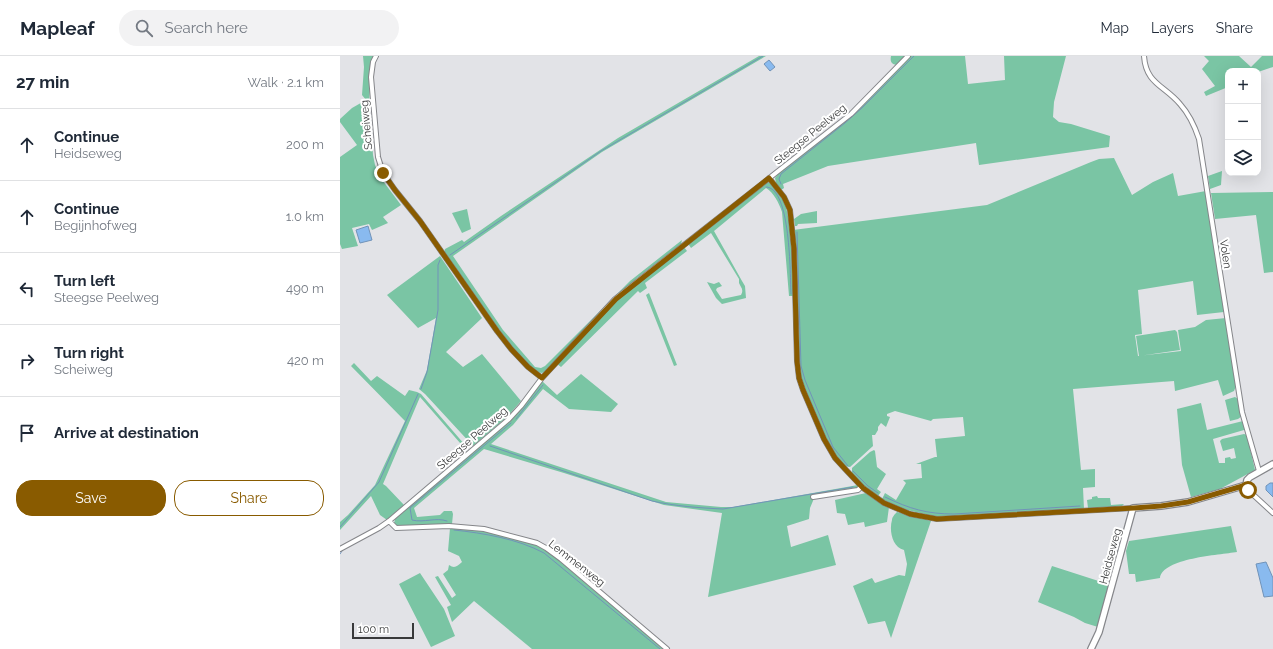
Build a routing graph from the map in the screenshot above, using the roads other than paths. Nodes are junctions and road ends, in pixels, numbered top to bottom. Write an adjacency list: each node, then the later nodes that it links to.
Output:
1 (376, 56): 5 (street, Scheiweg)
2 (908, 56): 4 (street, Steegse Peelweg)
3 (1144, 56): 7 (street, Volen)
4 (769, 178): 5 (street, Steegse Peelweg); 9 (street)
5 (542, 378): 13 (street, Steegse Peelweg)
6 (1273, 464): 7 (street)
7 (1259, 471): 8 (street)
8 (1246, 485): 11 (street); 12 (street)
9 (862, 487): 10 (street); 11 (street)
10 (813, 497)
11 (1134, 508): 16 (street, Heidseweg)
12 (1273, 513)
13 (390, 521): 14 (street, Steegse Peelweg); 15 (street, Lemmenweg)
14 (340, 549)
15 (667, 649)
16 (1092, 649)

